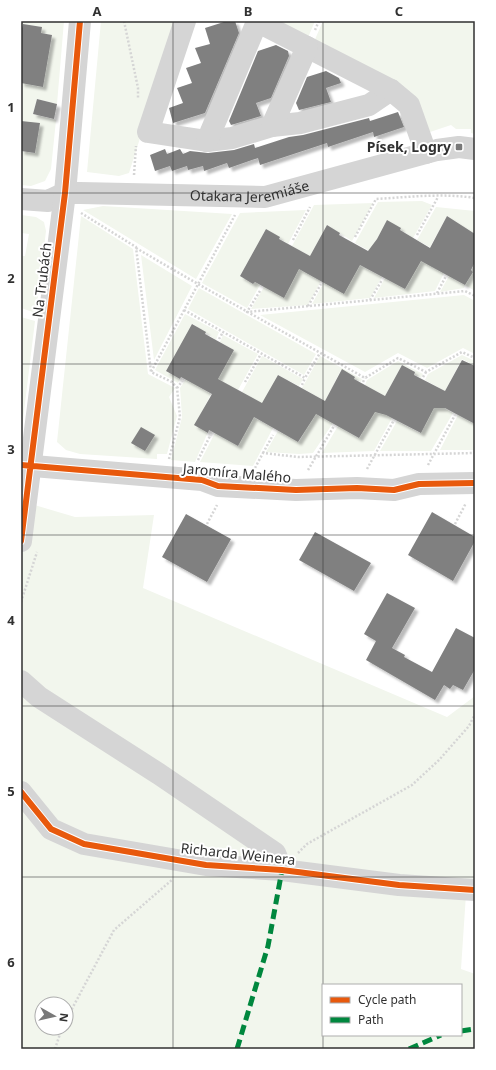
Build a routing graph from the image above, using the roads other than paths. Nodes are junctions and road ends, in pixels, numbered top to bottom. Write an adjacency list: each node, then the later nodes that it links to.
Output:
1 (80, 21): 11 (street, Na Trubách)
2 (185, 21): 7 (street)
3 (256, 21): 4 (street); 7 (street)
4 (307, 47): 5 (street); 6 (street)
5 (391, 90): 6 (street); 9 (street)
6 (272, 126): 7 (street)
7 (207, 140)
8 (475, 149): 9 (street, Otakara Jeremiáše)
9 (426, 153): 11 (street, Otakara Jeremiáše)
10 (21, 199): 11 (street, Otakara Jeremiáše)
11 (71, 202): 12 (street, Na Trubách)
12 (26, 465): 13 (street, Jaromíra Malého); 14 (street, Na Trubách)
13 (475, 482)
14 (21, 541)
15 (21, 681): 17 (street)
16 (21, 792): 17 (street, Richarda Weinera)
17 (282, 870): 18 (street, Richarda Weinera)
18 (475, 890)

